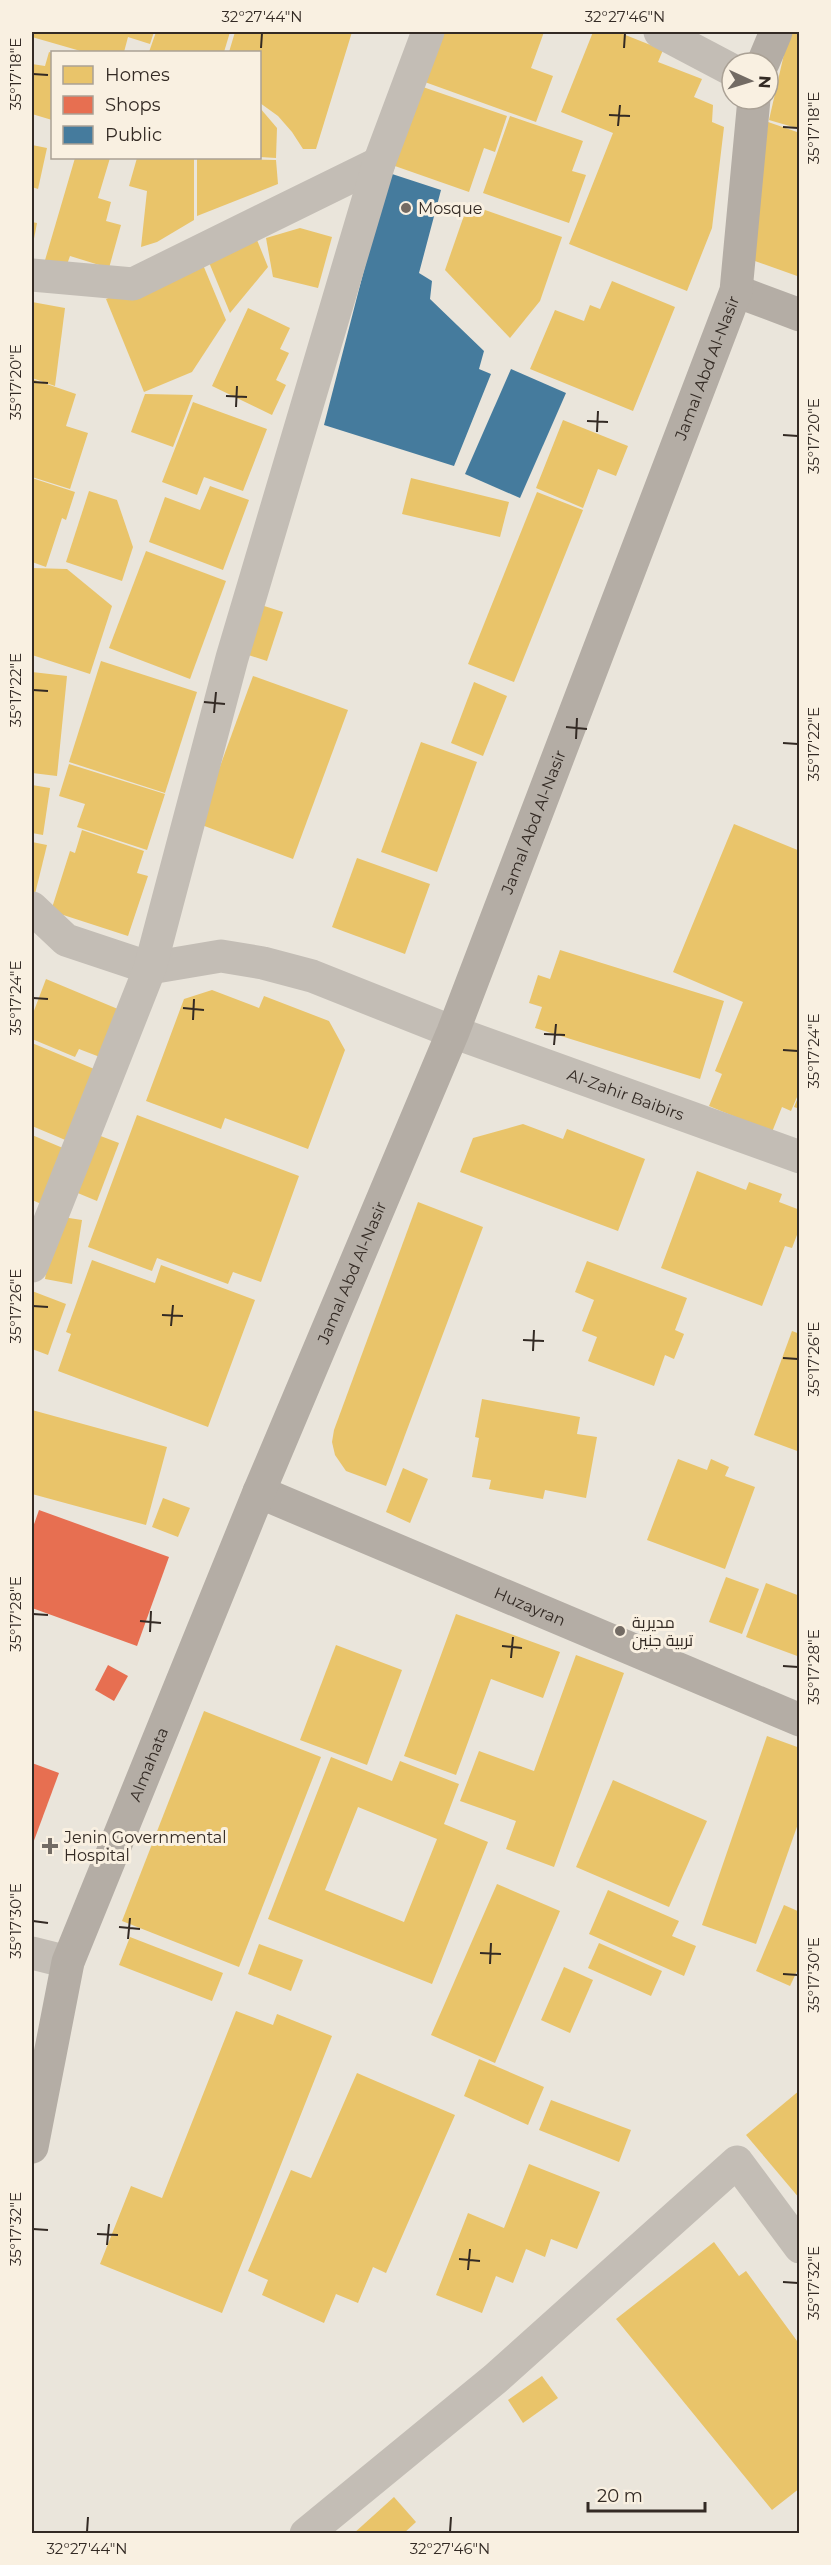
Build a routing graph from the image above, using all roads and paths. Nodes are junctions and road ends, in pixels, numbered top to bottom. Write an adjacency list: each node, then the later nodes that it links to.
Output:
1 (428, 32): 7 (street)
2 (660, 32): 5 (street)
3 (776, 32): 4 (main road)
4 (768, 51)
5 (720, 64)
6 (753, 111): 9 (main road, Jamal Abd Al-Nasir)
7 (379, 163): 8 (street); 12 (street)
8 (32, 275)
9 (736, 291): 10 (main road); 13 (main road, Jamal Abd Al-Nasir)
10 (800, 315)
11 (32, 908): 12 (street)
12 (150, 968): 13 (street, Al-Zahir Baibirs); 15 (street)
13 (453, 1032): 14 (street, Al-Zahir Baibirs); 16 (main road, Jamal Abd Al-Nasir)
14 (800, 1157)
15 (32, 1266)
16 (259, 1492): 17 (main road, Huzayran); 19 (main road, Almahata)
17 (800, 1720)
18 (32, 1953): 19 (street)
19 (68, 1962): 20 (main road, Almahata)
20 (32, 2147)
21 (800, 2247): 22 (street)
22 (306, 2534)

